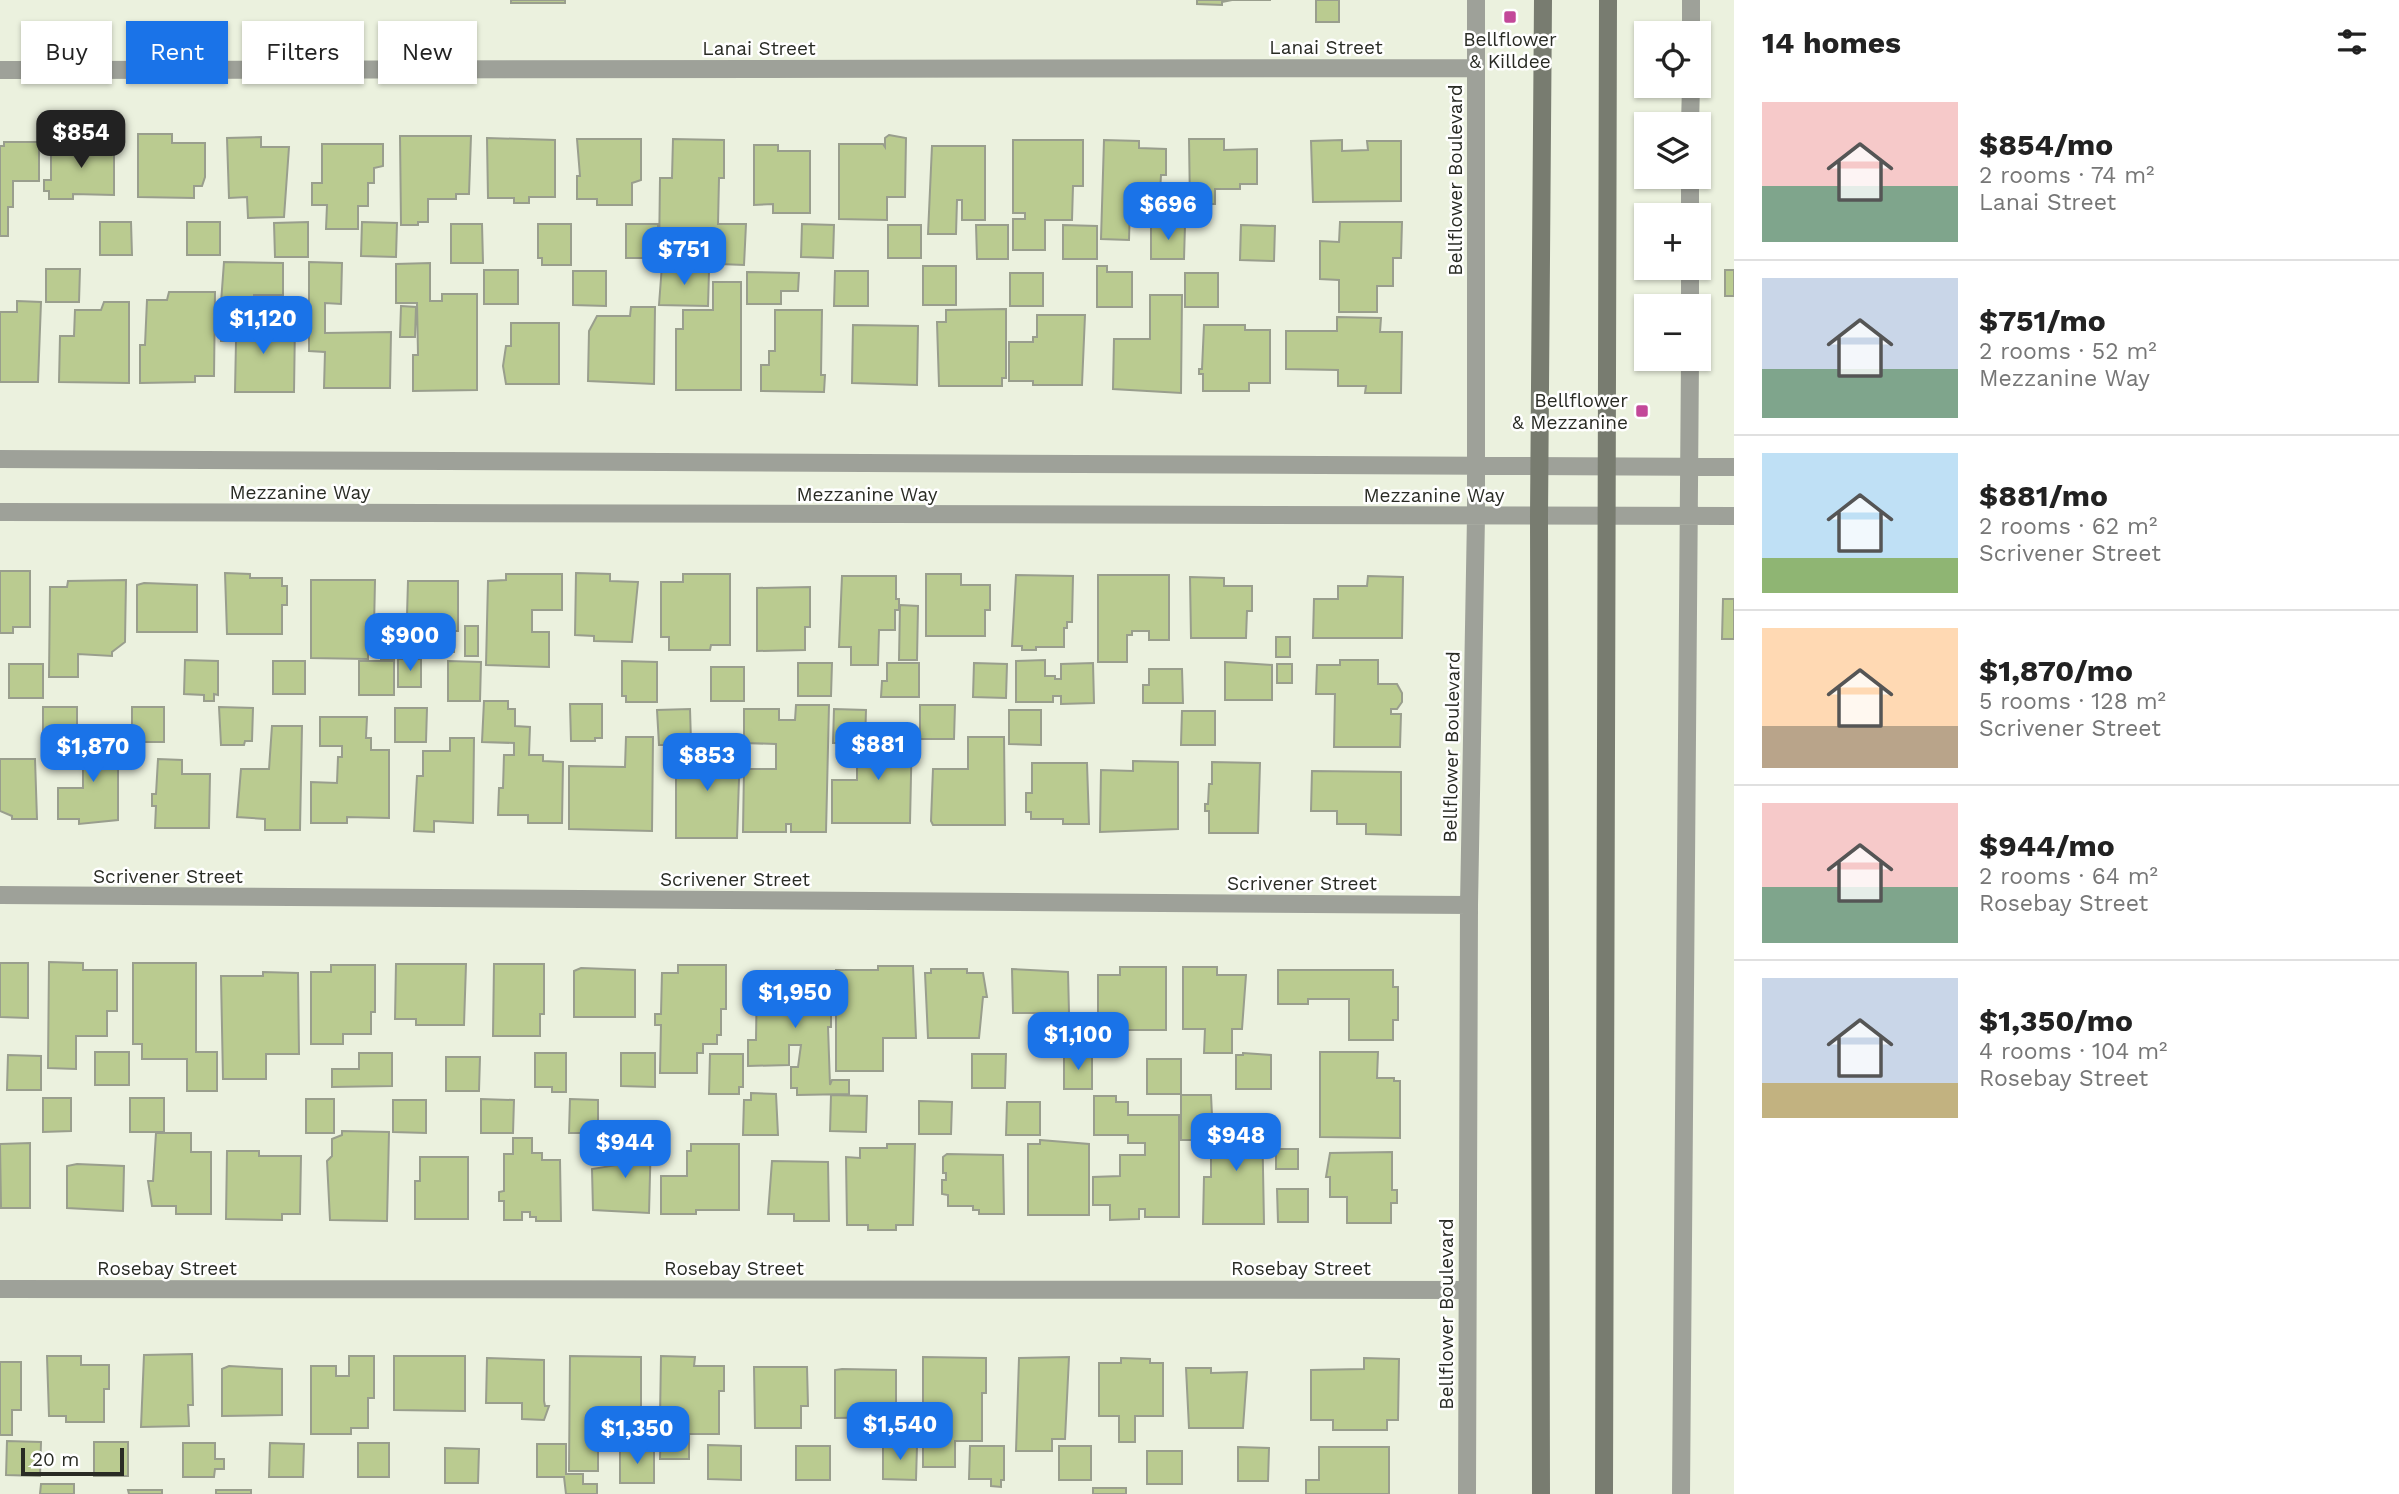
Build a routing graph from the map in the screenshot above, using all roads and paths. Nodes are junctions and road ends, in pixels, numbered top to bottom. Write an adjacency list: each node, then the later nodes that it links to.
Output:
1 (1476, 0): 6 (street, Bellflower Boulevard)
2 (1543, 0): 11 (main road)
3 (1608, 0): 12 (main road)
4 (1691, 0): 5 (street)
5 (1690, 21)
6 (1476, 68): 7 (street, Lanai Street); 10 (street, Bellflower Boulevard)
7 (0, 69)
8 (1690, 371): 13 (street)
9 (0, 460): 10 (street, Mezzanine Way)
10 (1476, 466): 11 (street, Mezzanine Way); 16 (street, Bellflower Boulevard)
11 (1539, 466): 12 (street, Mezzanine Way); 20 (main road)
12 (1605, 466): 13 (street, Mezzanine Way); 17 (main road)
13 (1690, 467): 14 (street, Mezzanine Way); 18 (street)
14 (1734, 467)
15 (0, 512): 16 (street, Mezzanine Way)
16 (1476, 516): 20 (street, Mezzanine Way); 22 (street, Bellflower Boulevard)
17 (1605, 516): 18 (street, Mezzanine Way); 20 (street, Mezzanine Way); 27 (main road)
18 (1690, 516): 19 (street, Mezzanine Way); 28 (street)
19 (1734, 516)
20 (1539, 517): 26 (main road)
21 (0, 895): 22 (street, Scrivener Street)
22 (1469, 905): 24 (street, Bellflower Boulevard)
23 (0, 1289): 24 (street, Rosebay Street)
24 (1467, 1290): 25 (street, Bellflower Boulevard)
25 (1467, 1494)
26 (1541, 1494)
27 (1604, 1494)
28 (1681, 1494)

